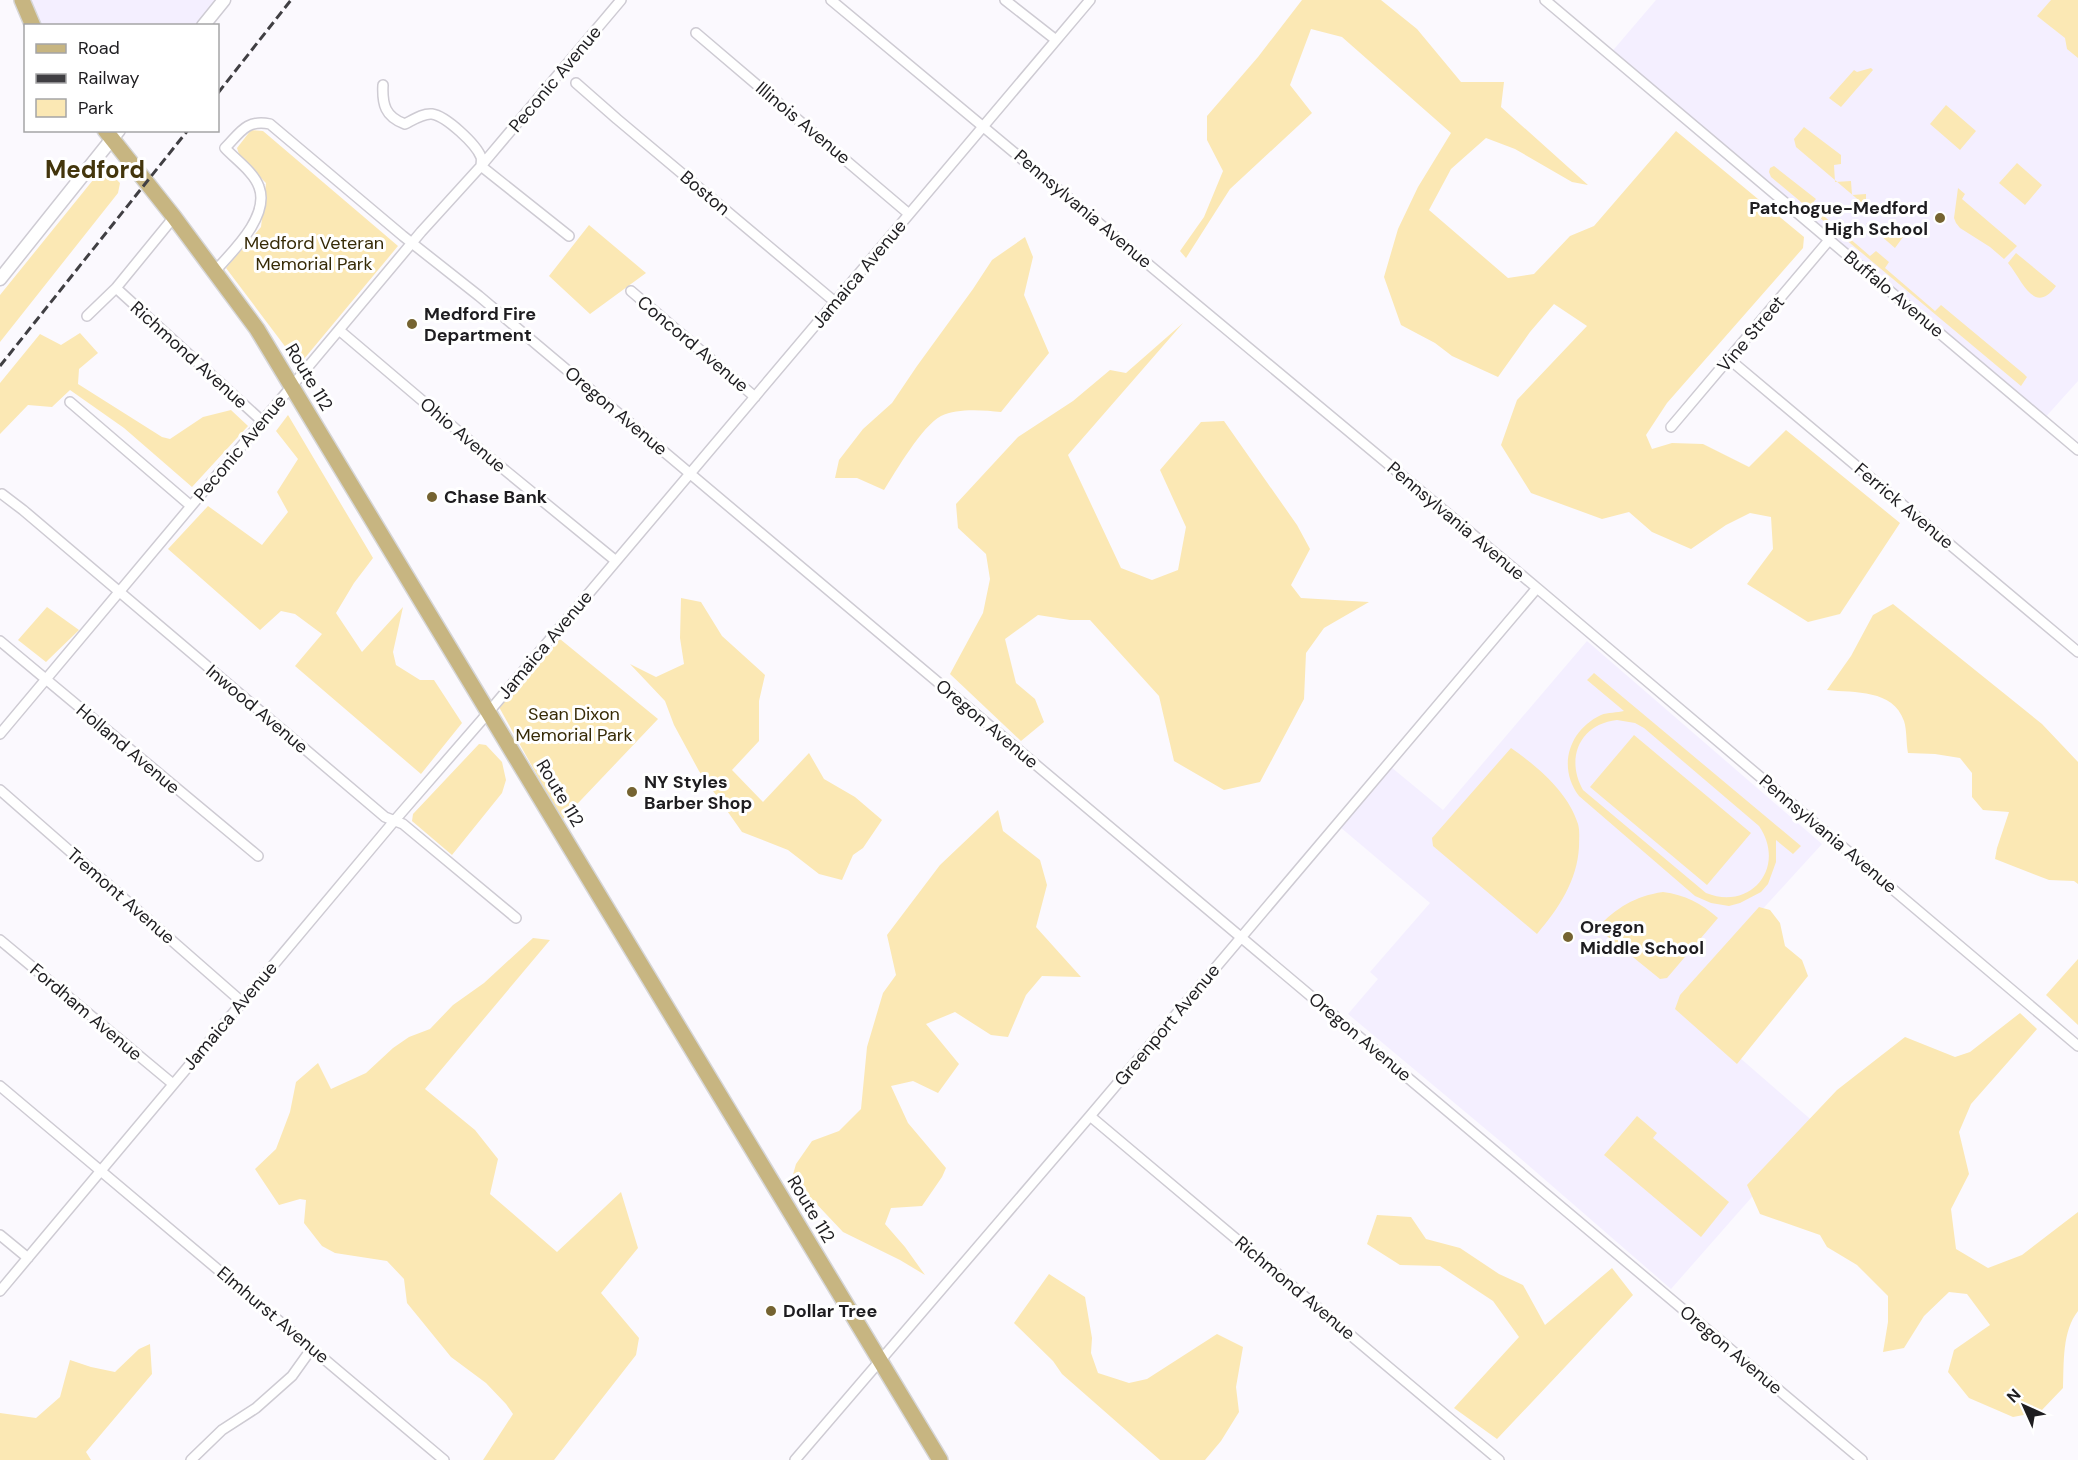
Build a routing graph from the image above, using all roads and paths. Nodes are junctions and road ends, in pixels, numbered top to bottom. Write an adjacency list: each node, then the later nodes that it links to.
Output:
1 (22, 0): 8 (main road)
2 (224, 0): 9 (street)
3 (621, 0): 16 (street, Peconic Avenue)
4 (831, 0): 14 (street, Pennsylvania Avenue)
5 (1005, 0): 11 (street)
6 (1090, 0): 11 (street, Jamaica Avenue)
7 (1545, 0): 20 (street, Buffalo Avenue)
8 (32, 24)
9 (205, 24)
10 (696, 33): 17 (street, Illinois Avenue)
11 (1056, 40): 14 (street, Jamaica Avenue)
12 (576, 83): 26 (street, Boston)
13 (383, 85): 16 (street)
14 (984, 126): 17 (street, Jamaica Avenue); 40 (street, Pennsylvania Avenue)
15 (112, 133): 18 (main road, Route 112); 23 (street)
16 (481, 166): 19 (street); 21 (street, Peconic Avenue)
17 (909, 214): 26 (street, Jamaica Avenue)
18 (174, 217): 22 (main road, Route 112); 24 (street)
19 (569, 236)
20 (1830, 239): 29 (street, Vine Street); 35 (street, Buffalo Avenue)
21 (412, 243): 22 (street, Oregon Avenue); 28 (street, Peconic Avenue); 36 (street, Oregon Avenue)
22 (215, 271): 30 (main road, Route 112)
23 (0, 279)
24 (116, 288): 27 (street); 33 (street, Richmond Avenue)
25 (631, 291): 31 (street, Concord Avenue)
26 (835, 302): 31 (street, Jamaica Avenue)
27 (87, 316)
28 (339, 330): 30 (street, Peconic Avenue); 39 (street, Ohio Avenue)
29 (1729, 359): 34 (street, Vine Street); 43 (street, Ferrick Avenue)
30 (291, 386): 33 (street, Peconic Avenue); 45 (main road, Route 112)
31 (755, 396): 36 (street, Jamaica Avenue)
32 (70, 402): 38 (street)
33 (262, 421): 38 (street, Peconic Avenue)
34 (1671, 427)
35 (2078, 450)
36 (690, 474): 39 (street, Jamaica Avenue); 51 (street, Oregon Avenue)
37 (2, 495): 41 (street, Inwood Avenue)
38 (191, 506): 41 (street, Peconic Avenue)
39 (616, 561): 45 (street, Jamaica Avenue)
40 (1537, 588): 51 (street, Greenport Avenue); 54 (street, Pennsylvania Avenue)
41 (120, 592): 44 (street, Peconic Avenue); 48 (street, Inwood Avenue)
42 (0, 641): 44 (street, Holland Avenue)
43 (2078, 652)
44 (45, 680): 46 (street, Peconic Avenue); 49 (street, Holland Avenue)
45 (488, 712): 48 (street, Jamaica Avenue); 63 (main road, Route 112)
46 (0, 734)
47 (0, 790): 53 (street, Tremont Avenue)
48 (394, 820): 50 (street, Inwood Avenue); 53 (street, Jamaica Avenue)
49 (258, 856)
50 (516, 918)
51 (1240, 937): 57 (street, Greenport Avenue); 69 (street, Oregon Avenue)
52 (0, 940): 55 (street, Fordham Avenue)
53 (242, 1002): 55 (street, Jamaica Avenue)
54 (2078, 1046)
55 (173, 1084): 58 (street, Jamaica Avenue)
56 (0, 1086): 58 (street, Elmhurst Avenue)
57 (1090, 1116): 63 (street, Greenport Avenue); 68 (street, Richmond Avenue)
58 (101, 1171): 60 (street, Jamaica Avenue); 62 (street, Elmhurst Avenue)
59 (0, 1235): 60 (street)
60 (28, 1258): 61 (street, Jamaica Avenue)
61 (0, 1291)
62 (312, 1348): 64 (street); 65 (street, Elmhurst Avenue)
63 (880, 1360): 66 (street, Greenport Avenue); 67 (main road, Route 112)
64 (191, 1460)
65 (444, 1460)
66 (795, 1460)
67 (940, 1460)
68 (1499, 1460)
69 (1862, 1460)

